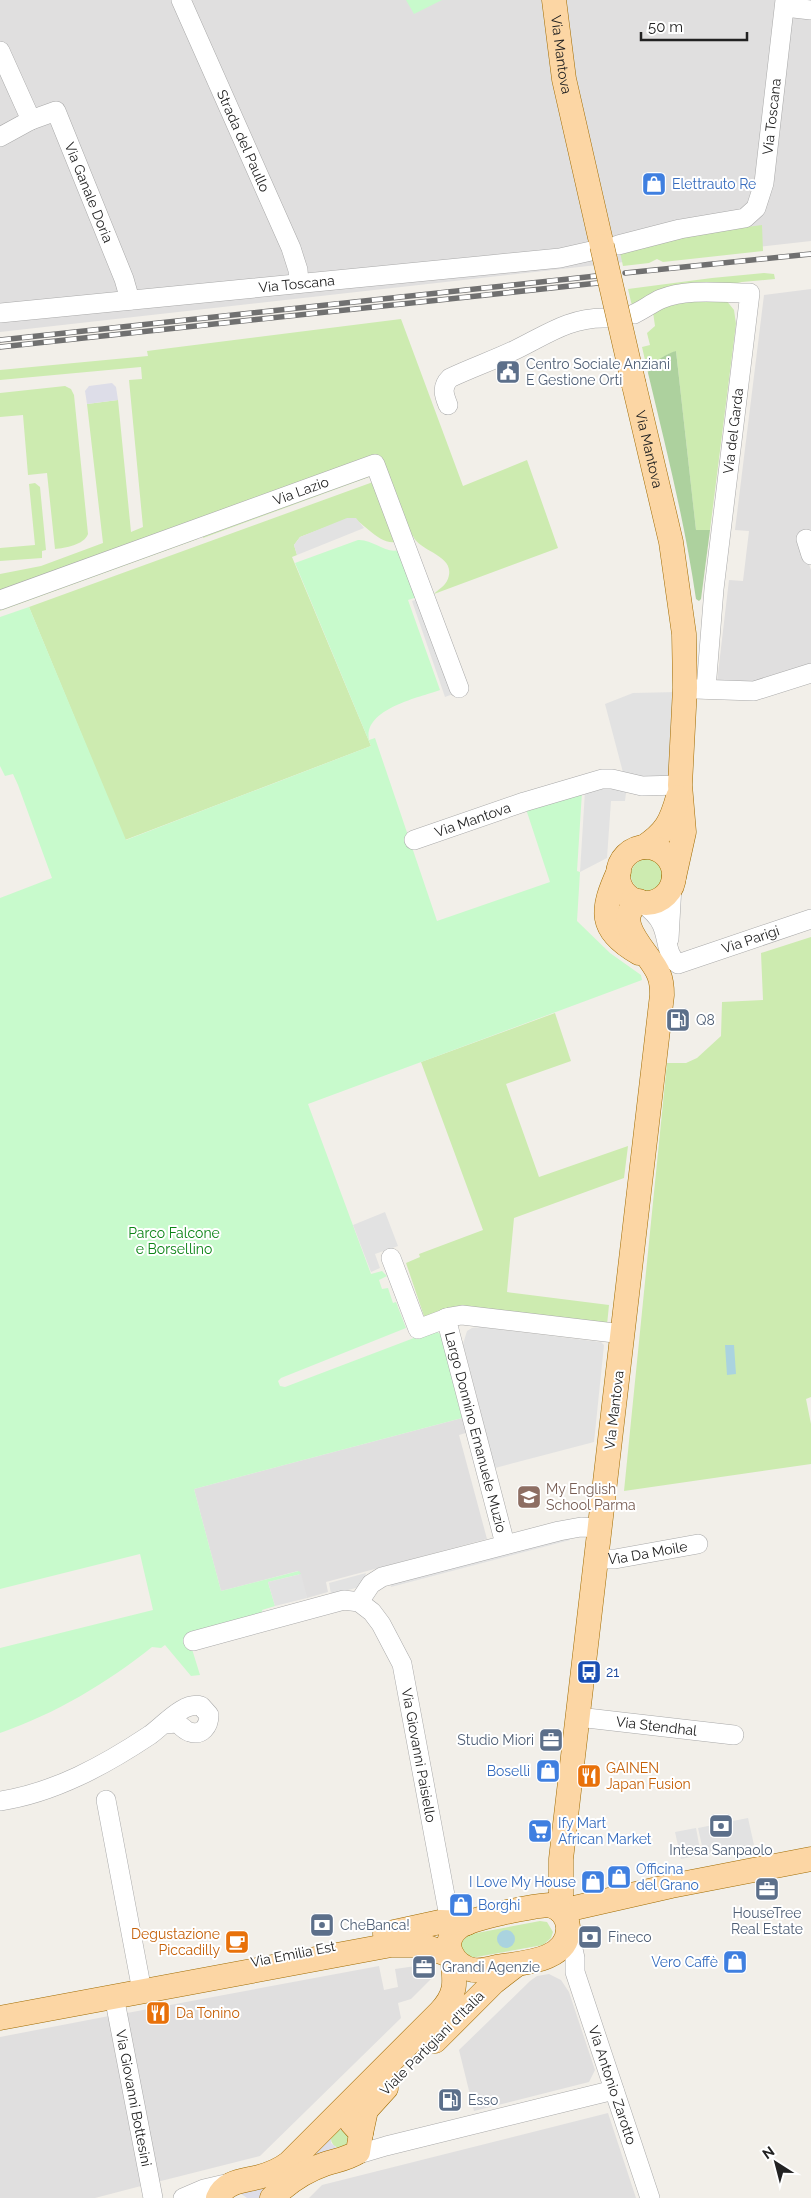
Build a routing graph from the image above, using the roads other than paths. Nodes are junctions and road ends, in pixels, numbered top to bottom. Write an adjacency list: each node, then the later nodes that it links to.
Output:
1 (182, 0): 10 (street, Strada del Paullo)
2 (554, 0): 19 (main road, Via Mantova, bridge)
3 (785, 3): 4 (street); 8 (street, Via Toscana)
4 (811, 10)
5 (0, 51): 6 (street)
6 (31, 120): 7 (street, Via Ganale Doria); 11 (street, Via Ganale Doria)
7 (0, 137)
8 (618, 245)
9 (591, 252): 10 (street, Via Toscana)
10 (299, 284): 11 (street, Via Toscana)
11 (130, 300): 12 (street, Via Toscana)
12 (0, 313)
13 (634, 314): 19 (street, Via del Garda)
14 (606, 318): 15 (street)
15 (448, 405)
16 (0, 600): 18 (street, Via Lazio)
17 (811, 674): 19 (street)
18 (460, 688)
19 (696, 689): 20 (main road, Via Mantova)
20 (680, 788): 21 (street, Via Mantova); 22 (main road, Via Mantova); 24 (main road, Via Mantova)
21 (414, 840)
22 (644, 847): 23 (main road, Via Mantova); 24 (main road)
23 (619, 870): 25 (main road); 29 (main road, Via Mantova)
24 (673, 881): 25 (main road); 27 (street)
25 (640, 902): 27 (street, Via Parigi); 29 (main road, Via Mantova)
26 (811, 920): 28 (street, Via Parigi)
27 (668, 945): 28 (street, Via Parigi)
28 (692, 960): 30 (street, Via Parigi)
29 (652, 963): 30 (main road, Via Mantova)
30 (662, 995): 33 (main road, Via Mantova)
31 (391, 1258): 32 (street, Largo Donnino Emanuele Muzio)
32 (446, 1318): 33 (street, Largo Donnino Emanuele Muzio); 35 (street, Largo Donnino Emanuele Muzio)
33 (623, 1334): 34 (main road, Via Mantova)
34 (600, 1528): 35 (street); 37 (main road, Via Mantova)
35 (505, 1544): 38 (street)
36 (698, 1544): 37 (street, Via Da Moile)
37 (596, 1559): 40 (main road, Via Mantova)
38 (359, 1602): 39 (street); 50 (street, Via Giovanni Paisiello)
39 (193, 1640)
40 (578, 1717): 42 (street, Via Stendhal); 45 (main road, Via Mantova)
41 (165, 1724): 44 (street)
42 (734, 1735)
43 (106, 1800): 54 (street)
44 (0, 1801)
45 (561, 1858): 47 (main road); 48 (main road, Via Mantova); 49 (main road, Via Mantova)
46 (811, 1859): 47 (main road, Via Emilia Est)
47 (617, 1898): 49 (main road, Via Emilia Est)
48 (534, 1907): 49 (main road, Via Emilia Est); 50 (main road, Via Emilia Est)
49 (565, 1918): 52 (main road, Via Emilia Est); 53 (street, Via Antonio Zarotto)
50 (458, 1923): 51 (main road); 54 (main road, Via Emilia Est)
51 (452, 1956): 52 (main road, Via Emilia Est); 54 (main road, Via Emilia Est); 59 (main road, Viale Partigiani d'Italia)
52 (527, 1962): 53 (street); 60 (main road, Viale Partigiani d'Italia)
53 (575, 1972): 58 (street, Via Antonio Zarotto)
54 (142, 1987): 55 (main road, Via Emilia Est); 56 (main road, Via Emilia Est)
55 (114, 1996): 57 (main road, Via Emilia Est); 64 (street, Via Giovanni Bottesini)
56 (0, 2008)
57 (0, 2018)
58 (614, 2090): 61 (street); 68 (street, Via Antonio Zarotto)
59 (334, 2120): 60 (main road); 63 (main road, Viale Partigiani d'Italia)
60 (361, 2134): 61 (street); 62 (main road, Viale Partigiani d'Italia)
61 (386, 2146): 62 (street)
62 (350, 2157): 67 (main road)
63 (238, 2182): 65 (street); 66 (main road, Viale Partigiani d'Italia)
64 (153, 2198)
65 (183, 2198)
66 (218, 2198)
67 (272, 2198)
68 (650, 2198)

